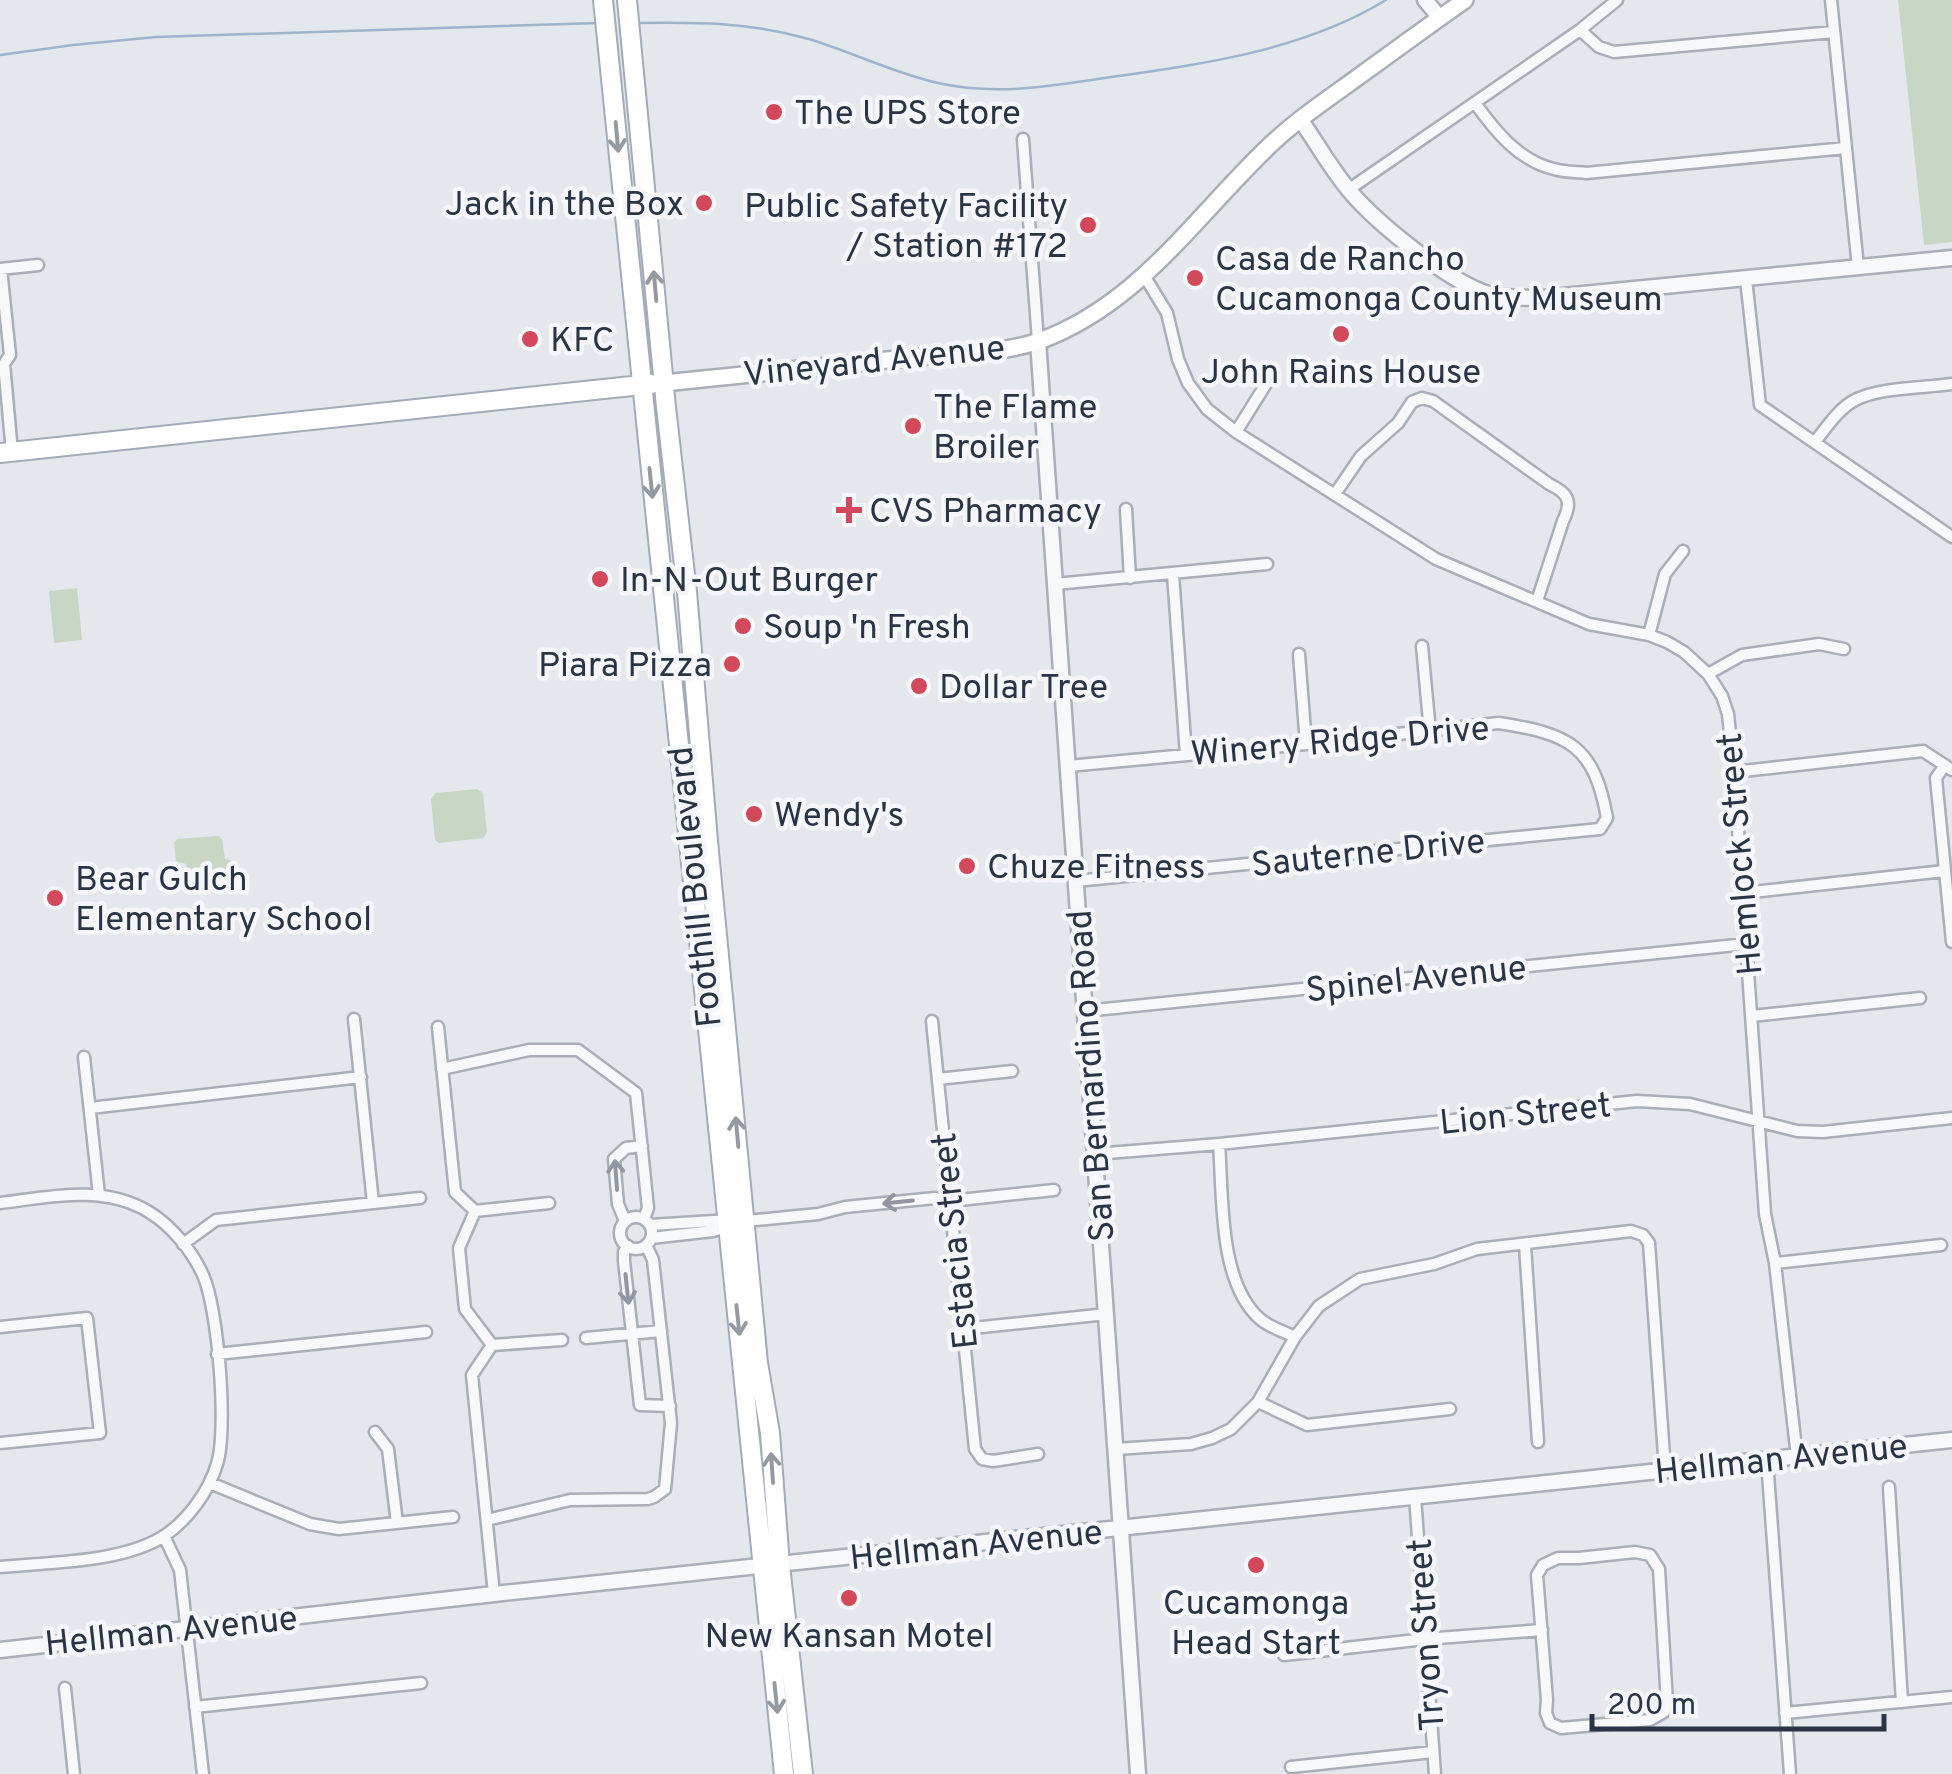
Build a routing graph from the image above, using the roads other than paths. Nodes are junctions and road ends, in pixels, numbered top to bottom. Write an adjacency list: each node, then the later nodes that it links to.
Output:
1 (1426, 0): 7 (street)
2 (1466, 0): 7 (main road, Vineyard Avenue)
3 (1618, 0): 8 (street)
4 (1831, 0): 9 (street)
5 (628, 7): 23 (main road, Foothill Boulevard, one-way to 5)
6 (604, 8): 25 (main road, Foothill Boulevard, one-way to 25)
7 (1440, 18): 11 (main road, Vineyard Avenue)
8 (1580, 30): 9 (street); 10 (street)
9 (1834, 32): 13 (street)
10 (1475, 104): 13 (street); 14 (street)
11 (1300, 119): 14 (street); 19 (main road, Vineyard Avenue)
12 (1023, 139): 21 (street, San Bernardino Road)
13 (1846, 148): 17 (street)
14 (1348, 190): 20 (street)
15 (1952, 258): 17 (street)
16 (38, 265): 18 (street)
17 (1858, 267): 20 (street)
18 (1, 269): 28 (street)
19 (1144, 277): 21 (main road, Vineyard Avenue); 26 (street, Hemlock Street)
20 (1746, 279): 27 (street)
21 (1038, 341): 23 (main road, Vineyard Avenue); 36 (street, San Bernardino Road)
22 (1271, 376): 26 (street)
23 (664, 382): 25 (main road, Vineyard Avenue); 82 (main road, Foothill Boulevard, one-way to 23)
24 (1952, 384): 27 (street)
25 (641, 386): 28 (main road, Vineyard Avenue); 82 (main road, Foothill Boulevard, one-way to 82)
26 (1236, 432): 29 (street, Hemlock Street)
27 (1815, 442): 31 (street)
28 (6, 453)
29 (1335, 494): 37 (street, Hemlock Street); 37 (street)
30 (1126, 509): 35 (street)
31 (1952, 537)
32 (1684, 551): 38 (street)
33 (1266, 564): 34 (street)
34 (1173, 574): 35 (street); 45 (street)
35 (1130, 578): 36 (street)
36 (1055, 584): 46 (street, San Bernardino Road)
37 (1537, 602): 38 (street, Hemlock Street)
38 (1649, 635): 42 (street, Hemlock Street)
39 (1422, 646): 43 (street)
40 (1844, 649): 42 (street)
41 (1299, 654): 44 (street)
42 (1708, 674): 48 (street, Hemlock Street)
43 (1430, 732): 44 (street, Winery Ridge Drive); 49 (street, Winery Ridge Drive)
44 (1306, 744): 45 (street, Winery Ridge Drive)
45 (1186, 755): 46 (street, Winery Ridge Drive)
46 (1068, 766): 51 (street, San Bernardino Road)
47 (1948, 768): 48 (street); 50 (street)
48 (1734, 772): 52 (street, Hemlock Street)
49 (1600, 829): 51 (street, Sauterne Drive)
50 (1944, 871): 52 (street); 53 (street)
51 (1076, 881): 56 (street, San Bernardino Road)
52 (1743, 893): 54 (street, Hemlock Street)
53 (1952, 942)
54 (1746, 944): 56 (street, Spinel Avenue); 57 (street, Hemlock Street)
55 (1920, 998): 57 (street)
56 (1085, 1011): 71 (street, San Bernardino Road)
57 (1752, 1016): 68 (street, Hemlock Street)
58 (354, 1019): 64 (street)
59 (932, 1021): 65 (street, Estacia Street)
60 (438, 1027): 62 (street)
61 (84, 1057): 66 (street)
62 (442, 1069): 70 (street); 79 (street)
63 (1012, 1071): 65 (street)
64 (361, 1078): 66 (street); 77 (street)
65 (938, 1078): 75 (street, Estacia Street)
66 (90, 1108): 73 (street)
67 (1952, 1118): 68 (street, Lion Street)
68 (1760, 1122): 69 (street, Lion Street); 88 (street, Hemlock Street)
69 (1219, 1144): 71 (street, Lion Street); 95 (street)
70 (642, 1146): 80 (street, one-way to 70); 81 (street)
71 (1096, 1154): 89 (street, San Bernardino Road)
72 (1054, 1190): 75 (street)
73 (99, 1195): 76 (street); 84 (street)
74 (420, 1198): 77 (street)
75 (950, 1201): 82 (street, one-way to 82); 91 (street, Estacia Street)
76 (0, 1203)
77 (373, 1203): 84 (street)
78 (549, 1204): 79 (street)
79 (475, 1211): 98 (street)
80 (626, 1221): 81 (street); 86 (street)
81 (647, 1222): 82 (street); 83 (street)
82 (734, 1222): 83 (street); 120 (main road, Foothill Boulevard)
83 (649, 1242): 86 (street); 92 (street)
84 (183, 1244): 99 (street)
85 (1524, 1244): 95 (street); 105 (street); 111 (street)
86 (628, 1246): 94 (street, one-way to 94)
87 (1941, 1246): 88 (street)
88 (1775, 1263): 109 (street, Hemlock Street)
89 (1107, 1314): 91 (street); 107 (street, San Bernardino Road)
90 (0, 1327): 106 (street)
91 (963, 1329): 108 (street, Estacia Street)
92 (660, 1331): 94 (street); 101 (street)
93 (426, 1332): 99 (street)
94 (631, 1334): 96 (street); 101 (street)
95 (1295, 1337): 100 (street)
96 (586, 1338)
97 (562, 1340): 98 (street)
98 (492, 1345): 116 (street)
99 (217, 1354): 112 (street)
100 (1258, 1402): 102 (street); 107 (street)
101 (670, 1406): 116 (street)
102 (1450, 1410)
103 (375, 1432): 117 (street)
104 (1952, 1440): 109 (street, Hellman Avenue)
105 (1538, 1442)
106 (0, 1443)
107 (1116, 1449): 118 (street, San Bernardino Road)
108 (1038, 1454)
109 (1797, 1457): 110 (street, Hellman Avenue)
110 (1767, 1460): 111 (street, Hellman Avenue); 133 (street)
111 (1665, 1470): 114 (street, Hellman Avenue)
112 (210, 1483): 117 (street); 119 (street)
113 (1889, 1487): 131 (street)
114 (1415, 1496): 118 (street, Hellman Avenue); 125 (street, Tryon Street)
115 (453, 1518): 117 (street)
116 (487, 1520): 122 (street)
117 (397, 1523)
118 (1122, 1529): 120 (street, Hellman Avenue); 140 (street, San Bernardino Road)
119 (164, 1536): 121 (street); 123 (street)
120 (771, 1566): 122 (street, Hellman Avenue); 138 (main road, Foothill Boulevard, one-way to 138); 139 (main road, Foothill Boulevard)
121 (0, 1567)
122 (494, 1594): 123 (street, Hellman Avenue)
123 (187, 1628): 126 (street, Hellman Avenue); 132 (street)
124 (1542, 1630): 124 (street); 125 (street)
125 (1425, 1639): 127 (street); 134 (street, Tryon Street)
126 (0, 1650)
127 (1284, 1654)
128 (420, 1683): 132 (street)
129 (65, 1688): 136 (street)
130 (1952, 1697): 131 (street)
131 (1902, 1702): 133 (street)
132 (195, 1707): 137 (street)
133 (1785, 1713): 142 (street)
134 (1433, 1752): 135 (street); 141 (street, Tryon Street)
135 (1292, 1768)
136 (74, 1774)
137 (203, 1774)
138 (784, 1774)
139 (802, 1774)
140 (1138, 1774)
141 (1435, 1774)
142 (1790, 1774)

